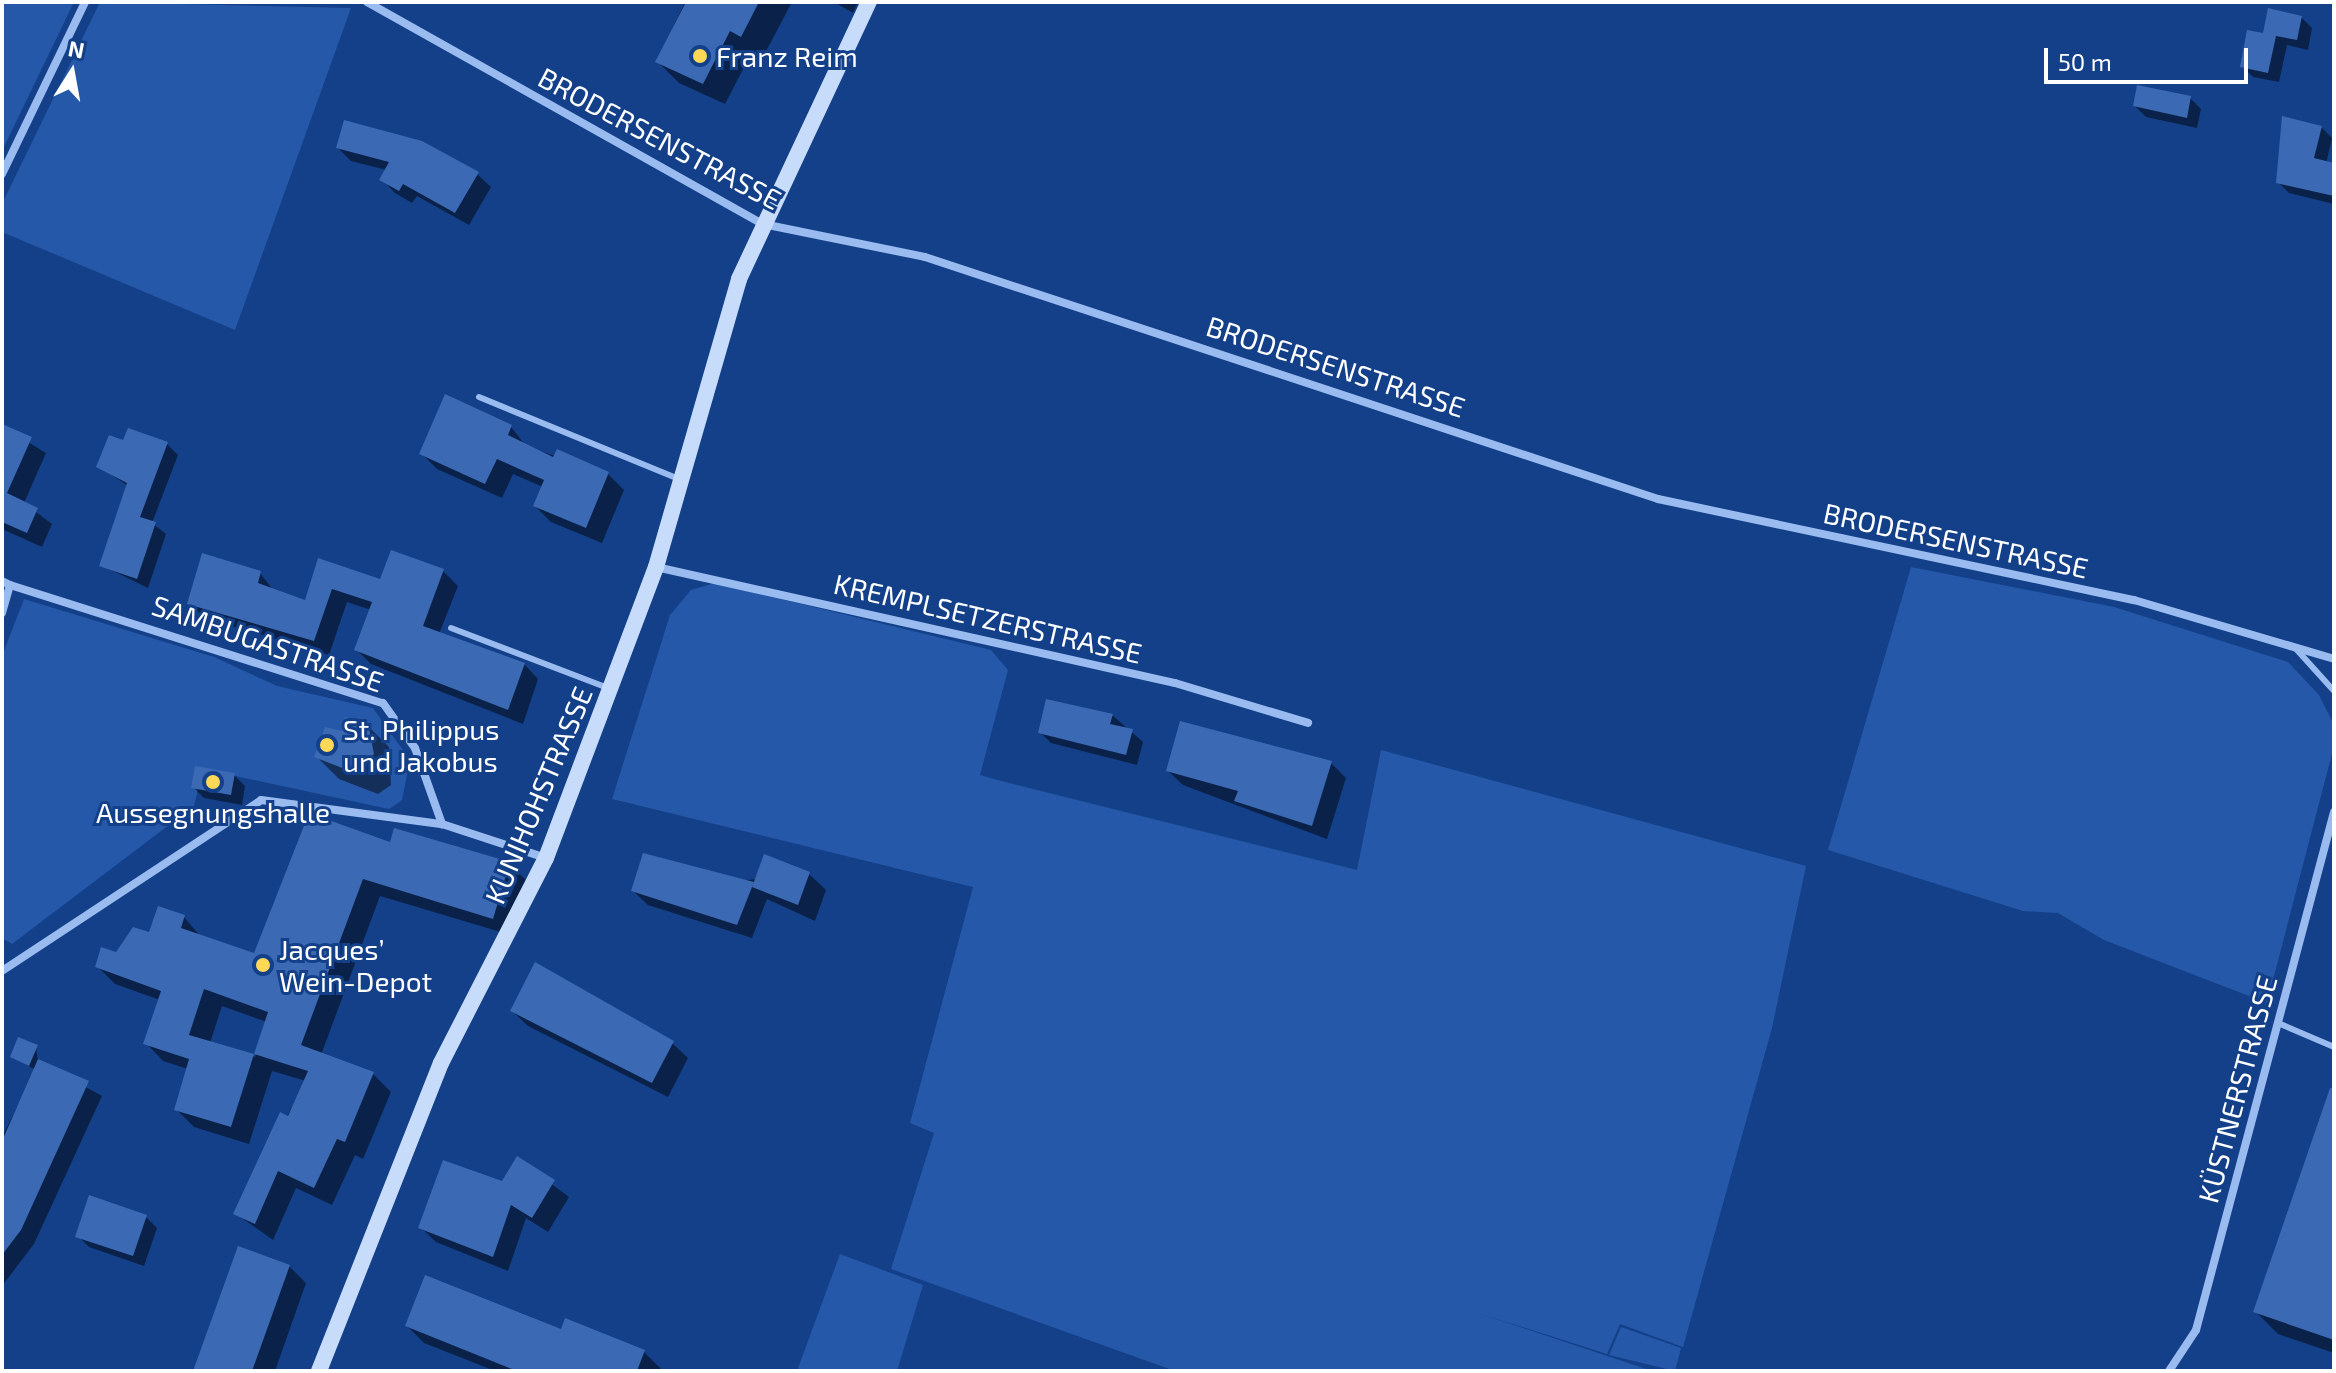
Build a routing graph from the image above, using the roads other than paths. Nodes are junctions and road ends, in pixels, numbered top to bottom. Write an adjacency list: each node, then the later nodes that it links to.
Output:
1 (85, 2): 4 (street)
2 (367, 2): 5 (street, BRODERSENSTRASSE)
3 (869, 2): 5 (street, KUNIHOHSTRASSE)
4 (2, 174)
5 (763, 224): 7 (street, KUNIHOHSTRASSE); 12 (street, BRODERSENSTRASSE)
6 (479, 397): 7 (lane)
7 (684, 481): 8 (street, KUNIHOHSTRASSE)
8 (656, 567): 14 (street, KUNIHOHSTRASSE); 16 (street, KREMPLSETZERSTRASSE)
9 (6, 583): 10 (street); 18 (street, SAMBUGASTRASSE)
10 (2, 613)
11 (451, 628): 14 (lane)
12 (2297, 650): 13 (street, BRODERSENSTRASSE); 15 (lane)
13 (2334, 659)
14 (611, 690): 20 (street, KUNIHOHSTRASSE)
15 (2334, 691)
16 (1308, 723)
17 (2334, 812): 19 (street, KÜSTNERSTRASSE)
18 (442, 824): 20 (street); 21 (street)
19 (2331, 835): 22 (street, KÜSTNERSTRASSE)
20 (546, 858): 24 (street, KUNIHOHSTRASSE)
21 (2, 971)
22 (2278, 1023): 23 (lane); 25 (street, KÜSTNERSTRASSE)
23 (2334, 1047)
24 (319, 1371)
25 (2169, 1371)

